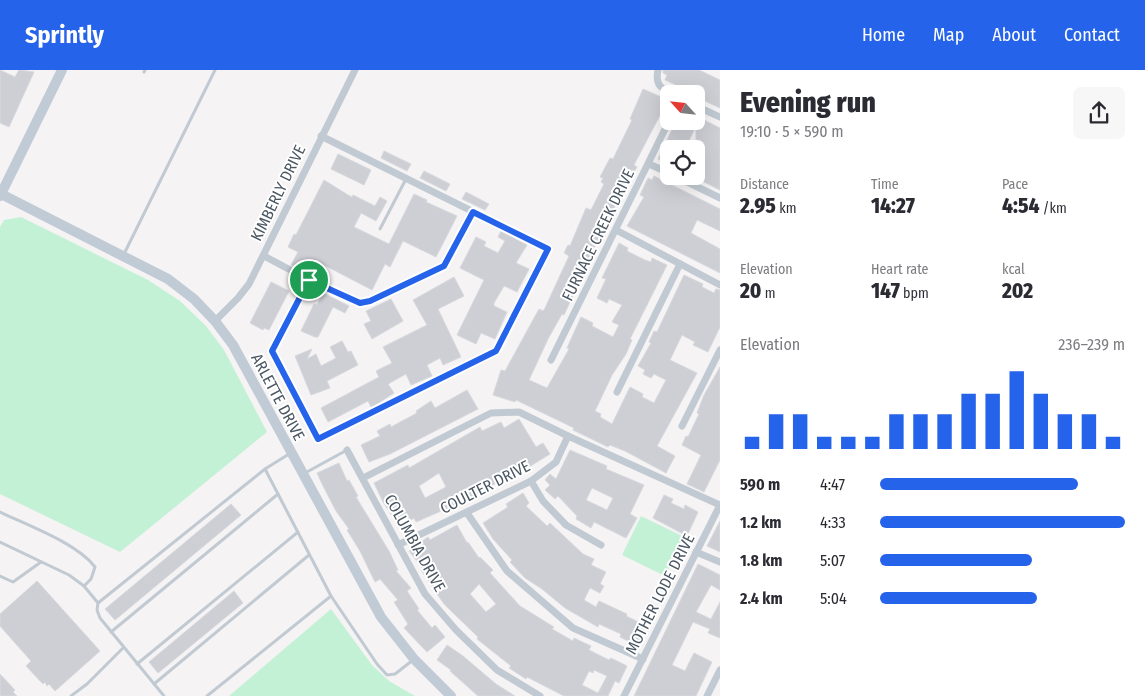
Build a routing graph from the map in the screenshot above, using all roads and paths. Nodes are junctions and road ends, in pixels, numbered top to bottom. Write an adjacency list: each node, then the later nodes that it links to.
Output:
1 (62, 70): 12 (street)
2 (215, 70): 17 (lane)
3 (355, 70): 7 (street, KIMBERLY DRIVE)
4 (705, 110): 5 (street)
5 (720, 117)
6 (665, 130): 8 (street, FURNACE CREEK DRIVE)
7 (321, 136): 10 (street); 18 (street, KIMBERLY DRIVE)
8 (649, 164): 9 (street); 16 (street, FURNACE CREEK DRIVE)
9 (660, 170)
10 (406, 178): 14 (street); 15 (lane)
11 (693, 185): 13 (street)
12 (0, 195): 17 (street, ARLETTE DRIVE)
13 (720, 198)
14 (473, 212): 20 (street); 20 (street)
15 (380, 229)
16 (616, 230): 19 (street); 24 (street, FURNACE CREEK DRIVE)
17 (123, 256): 22 (street, ARLETTE DRIVE)
18 (264, 256): 20 (street); 22 (street, KIMBERLY DRIVE)
19 (680, 264): 21 (street); 25 (street)
20 (309, 280)
21 (720, 285)
22 (215, 321): 29 (street, ARLETTE DRIVE)
23 (720, 350): 26 (street)
24 (552, 360)
25 (616, 392)
26 (682, 426)
27 (568, 436): 32 (street); 33 (street, COULTER DRIVE); 35 (street)
28 (347, 450): 31 (lane); 32 (street, COLUMBIA DRIVE)
29 (291, 453): 30 (lane); 31 (street, ARLETTE DRIVE)
30 (265, 469): 34 (lane); 49 (lane)
31 (302, 475): 52 (street, ARLETTE DRIVE)
32 (363, 478): 40 (street, COLUMBIA DRIVE)
33 (530, 481): 37 (street, COULTER DRIVE); 41 (street)
34 (278, 494): 38 (lane); 50 (lane)
35 (720, 505): 42 (street, MOTHER LODE DRIVE)
36 (0, 512): 47 (lane)
37 (467, 512): 40 (street, COULTER DRIVE); 53 (street)
38 (298, 532): 43 (lane); 54 (lane)
39 (0, 542): 44 (lane)
40 (398, 545): 61 (street, COLUMBIA DRIVE)
41 (601, 545)
42 (696, 552): 45 (street); 53 (street, MOTHER LODE DRIVE)
43 (309, 555): 48 (lane); 56 (lane)
44 (41, 562): 46 (lane); 47 (lane)
45 (720, 562)
46 (0, 576)
47 (84, 586): 49 (lane)
48 (331, 596): 52 (lane); 59 (lane)
49 (98, 604): 50 (lane)
50 (111, 632): 51 (lane)
51 (123, 648): 54 (lane); 57 (lane)
52 (414, 659): 60 (street, ARLETTE DRIVE)
53 (643, 659): 62 (street, MOTHER LODE DRIVE)
54 (137, 664): 56 (lane)
55 (720, 670): 63 (street)
56 (154, 684): 58 (lane)
57 (72, 696)
58 (164, 696)
59 (207, 696)
60 (451, 696)
61 (540, 696)
62 (624, 696)
63 (707, 696)

